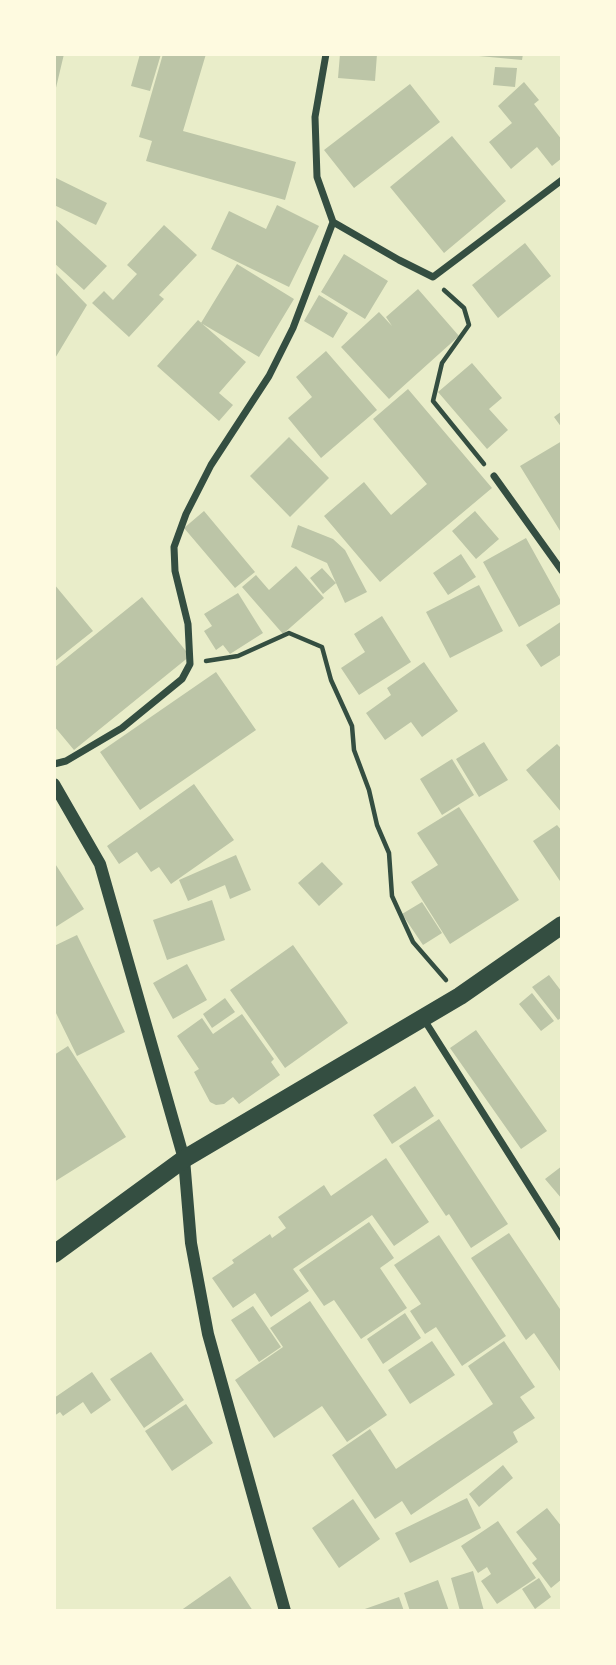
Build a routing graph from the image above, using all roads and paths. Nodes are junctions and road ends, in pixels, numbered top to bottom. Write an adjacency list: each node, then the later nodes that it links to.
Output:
1 (326, 54): 3 (street)
2 (562, 180): 4 (street)
3 (333, 222): 4 (street); 7 (street)
4 (433, 277): 5 (path)
5 (494, 476): 6 (street)
6 (562, 571)
7 (190, 664): 8 (street); 11 (path)
8 (54, 764)
9 (54, 785): 13 (street)
10 (562, 925): 11 (main road)
11 (460, 996): 12 (main road)
12 (423, 1018): 13 (main road); 14 (street)
13 (184, 1158): 15 (main road); 16 (street)
14 (562, 1238)
15 (54, 1254)
16 (285, 1611)

